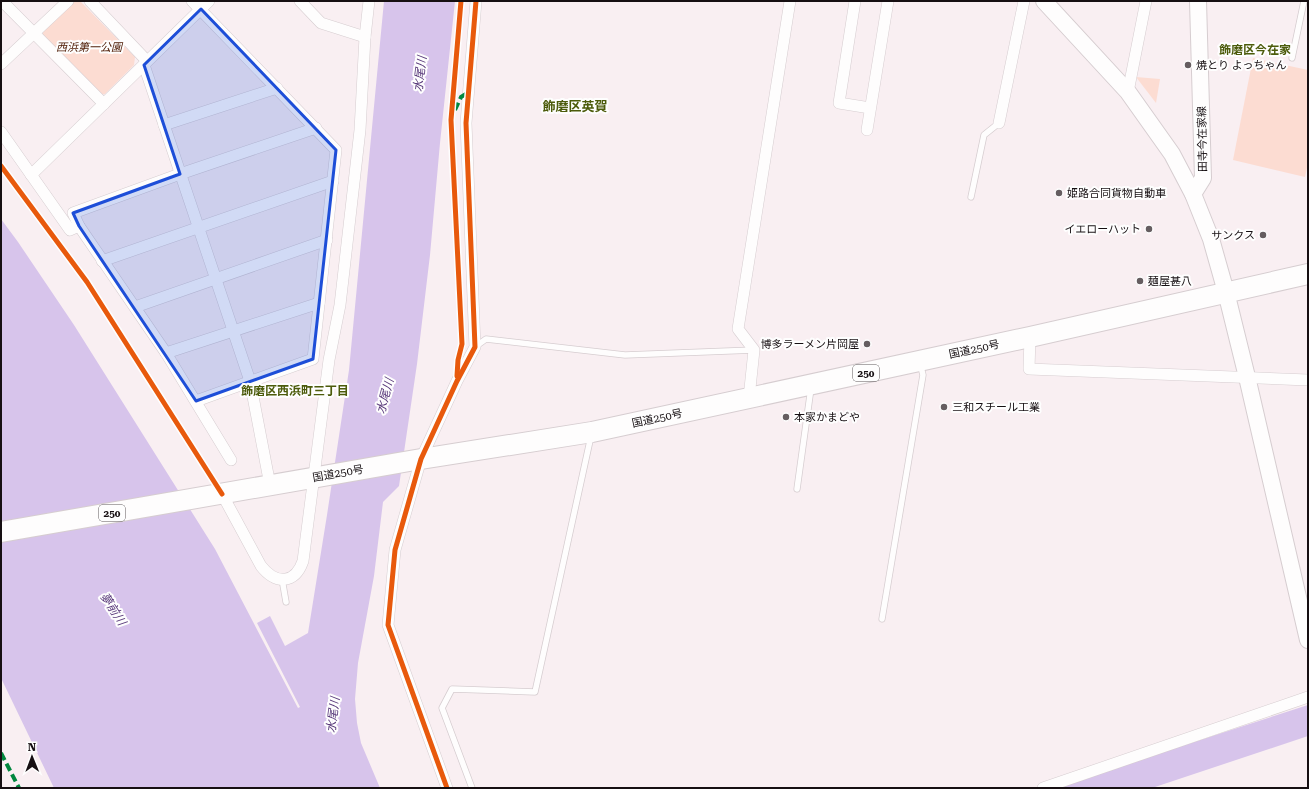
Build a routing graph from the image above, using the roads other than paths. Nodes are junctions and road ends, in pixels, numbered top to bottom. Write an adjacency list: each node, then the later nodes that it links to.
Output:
1 (2, 1): 18 (street)
2 (68, 1): 18 (street)
3 (90, 1): 21 (street)
4 (192, 1): 17 (street)
5 (209, 1): 17 (street)
6 (300, 1): 19 (street)
7 (369, 1): 19 (street)
8 (476, 1): 48 (street)
9 (790, 1): 49 (street)
10 (855, 1): 26 (street)
11 (888, 1): 26 (street)
12 (1024, 1): 27 (street)
13 (1044, 1): 24 (street)
14 (1146, 1): 24 (street)
15 (1198, 1): 35 (street, 田寺今在家線)
16 (1304, 1): 20 (lane)
17 (201, 9): 21 (street); 23 (street)
18 (34, 34): 22 (street); 25 (street)
19 (365, 37): 61 (street)
20 (1292, 58)
21 (145, 63): 25 (street); 28 (street)
22 (1, 64)
23 (276, 88): 28 (street); 29 (street)
24 (1128, 92): 35 (street)
25 (104, 104): 33 (street)
26 (870, 108): 30 (street)
27 (999, 123): 36 (lane)
28 (164, 125): 32 (street)
29 (316, 128): 32 (street); 34 (street)
30 (867, 130)
31 (1, 132): 33 (street)
32 (180, 174): 37 (street); 38 (street)
33 (31, 175): 37 (street)
34 (333, 181): 38 (street); 39 (street)
35 (1194, 194): 43 (street)
36 (971, 197)
37 (79, 226): 40 (street)
38 (198, 227): 40 (street); 42 (street)
39 (327, 240): 42 (street); 44 (street)
40 (102, 261): 45 (street)
41 (1308, 274): 43 (highway, 国道250号 / 250)
42 (216, 279): 45 (street); 46 (street)
43 (1226, 292): 47 (highway, 国道250号 / 250); 52 (street)
44 (319, 303): 46 (street); 54 (street)
45 (135, 307): 50 (street)
46 (233, 330): 50 (street); 54 (street)
47 (1030, 337): 51 (highway, 国道250号 / 250); 52 (street)
48 (475, 347): 49 (lane); 59 (street)
49 (754, 350): 56 (street)
50 (166, 353): 57 (street)
51 (919, 361): 55 (highway, 国道250号 / 250); 68 (lane)
52 (1247, 377): 53 (street); 69 (street)
53 (1308, 380)
54 (250, 381): 57 (street); 62 (street)
55 (812, 384): 56 (highway, 国道250号 / 250); 63 (lane)
56 (749, 398): 58 (highway, 国道250号 / 250)
57 (196, 401): 60 (street)
58 (592, 432): 59 (highway, 国道250号 / 250); 72 (lane)
59 (421, 459): 61 (highway, 国道250号 / 250); 71 (street)
60 (231, 460)
61 (313, 477): 62 (highway, 国道250号 / 250); 66 (street)
62 (270, 485): 64 (highway, 国道250号 / 250)
63 (797, 489)
64 (222, 494): 65 (highway, 国道250号 / 250); 66 (street)
65 (1, 532)
66 (282, 579): 67 (lane)
67 (286, 602)
68 (882, 619)
69 (1308, 640)
70 (1308, 697): 73 (street)
71 (447, 788)
72 (472, 788)
73 (1043, 788)

